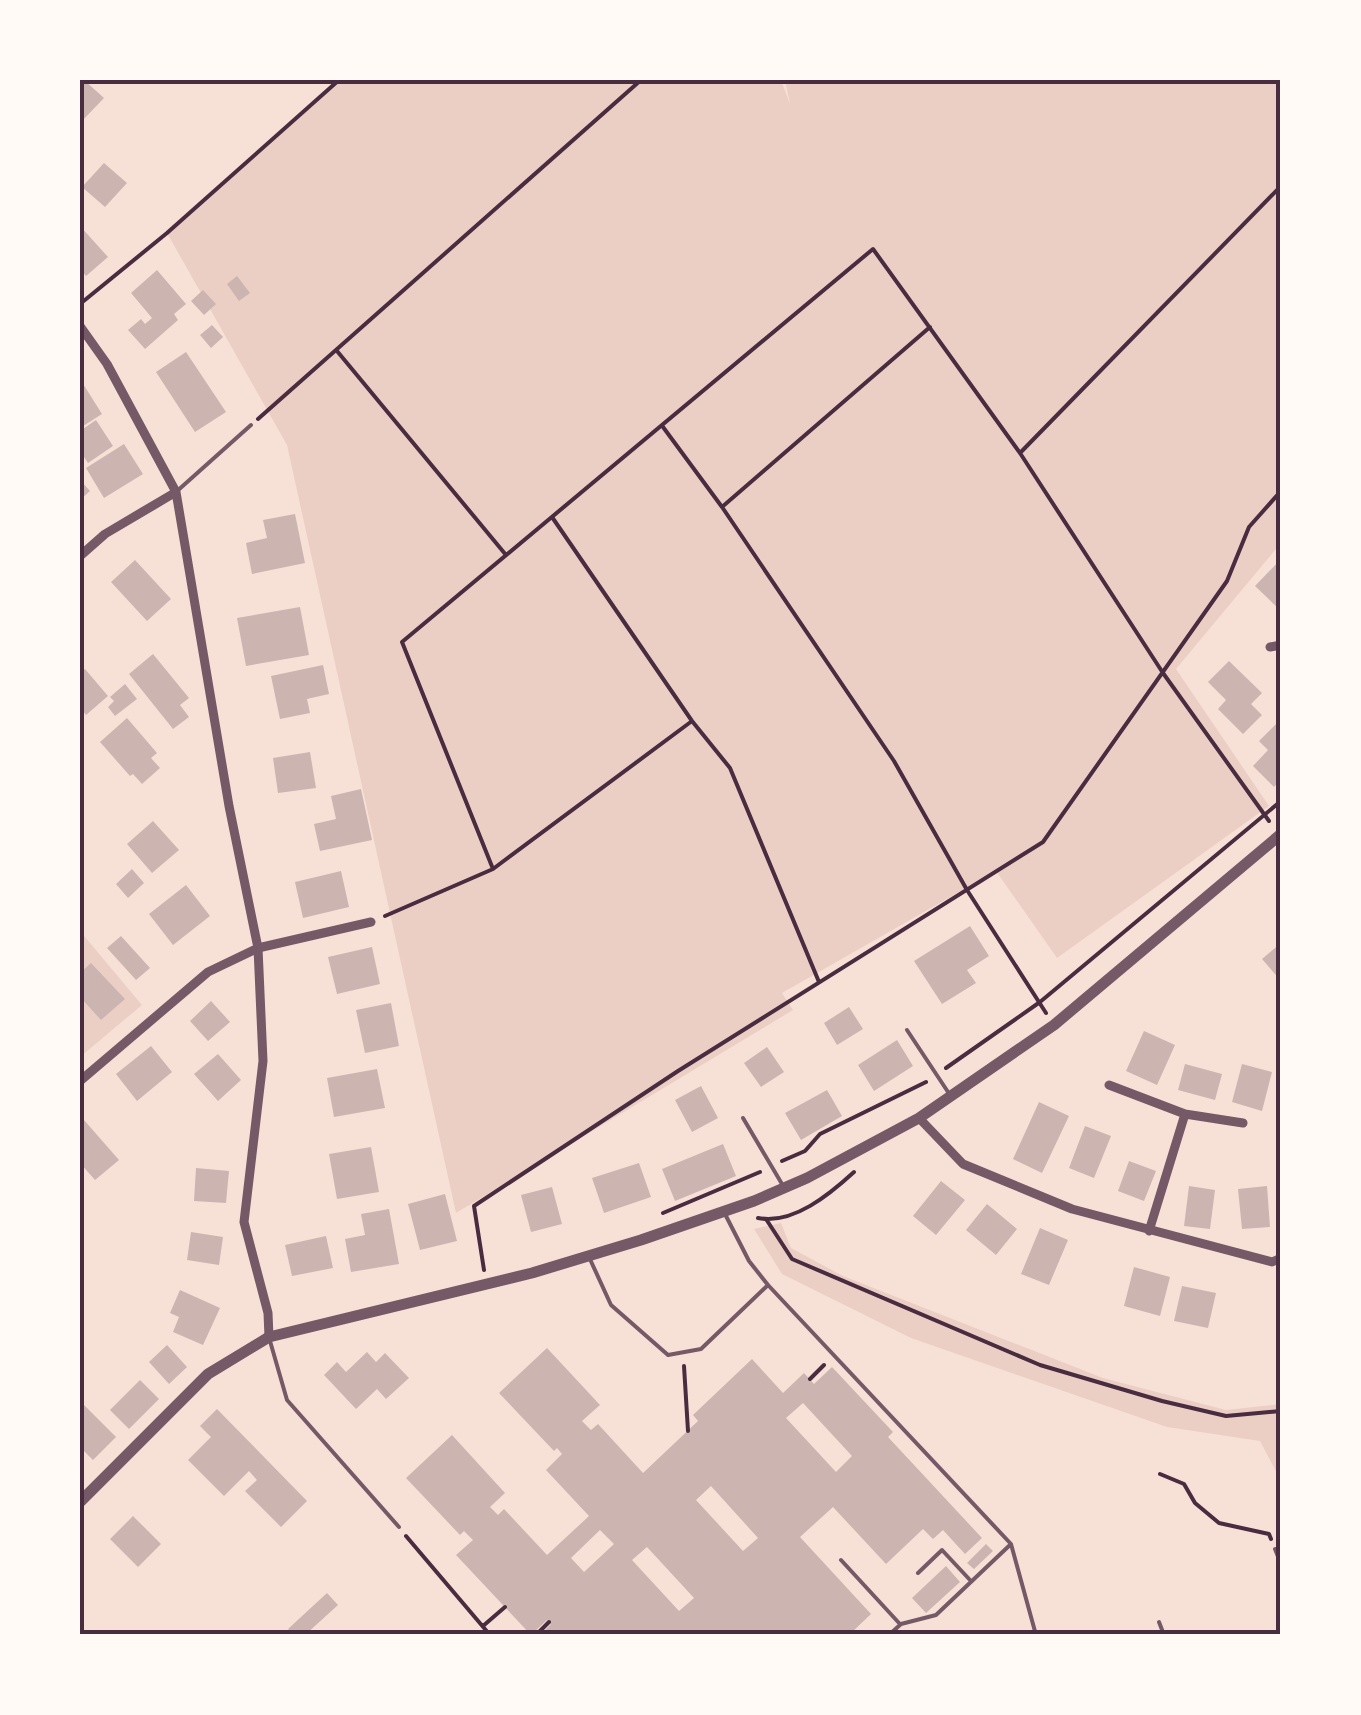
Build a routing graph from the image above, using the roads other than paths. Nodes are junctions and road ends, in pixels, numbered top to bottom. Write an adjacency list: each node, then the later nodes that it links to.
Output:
1 (80, 326): 3 (street)
2 (251, 425): 3 (lane)
3 (176, 492): 4 (street); 7 (street)
4 (80, 556)
5 (1280, 836): 11 (street)
6 (371, 922): 7 (street)
7 (258, 948): 9 (street); 22 (street)
8 (907, 1030): 11 (lane)
9 (80, 1081)
10 (1109, 1085): 12 (street)
11 (951, 1096): 14 (street)
12 (1185, 1114): 15 (street); 18 (street)
13 (743, 1118): 16 (lane)
14 (919, 1118): 16 (street); 18 (street)
15 (1243, 1124)
16 (784, 1188): 17 (street)
17 (724, 1212): 19 (street); 21 (lane)
18 (1148, 1231): 20 (street)
19 (589, 1256): 21 (lane); 22 (street)
20 (1281, 1258)
21 (768, 1285): 25 (lane)
22 (269, 1338): 23 (street); 24 (lane)
23 (80, 1502)
24 (399, 1527)
25 (1011, 1544): 30 (lane); 34 (lane)
26 (1275, 1549): 28 (lane)
27 (841, 1560): 32 (lane)
28 (1281, 1564)
29 (918, 1573): 30 (lane)
30 (972, 1581): 32 (lane)
31 (1159, 1622): 35 (lane)
32 (900, 1624): 33 (lane)
33 (889, 1635)
34 (1036, 1635)
35 (1164, 1635)

